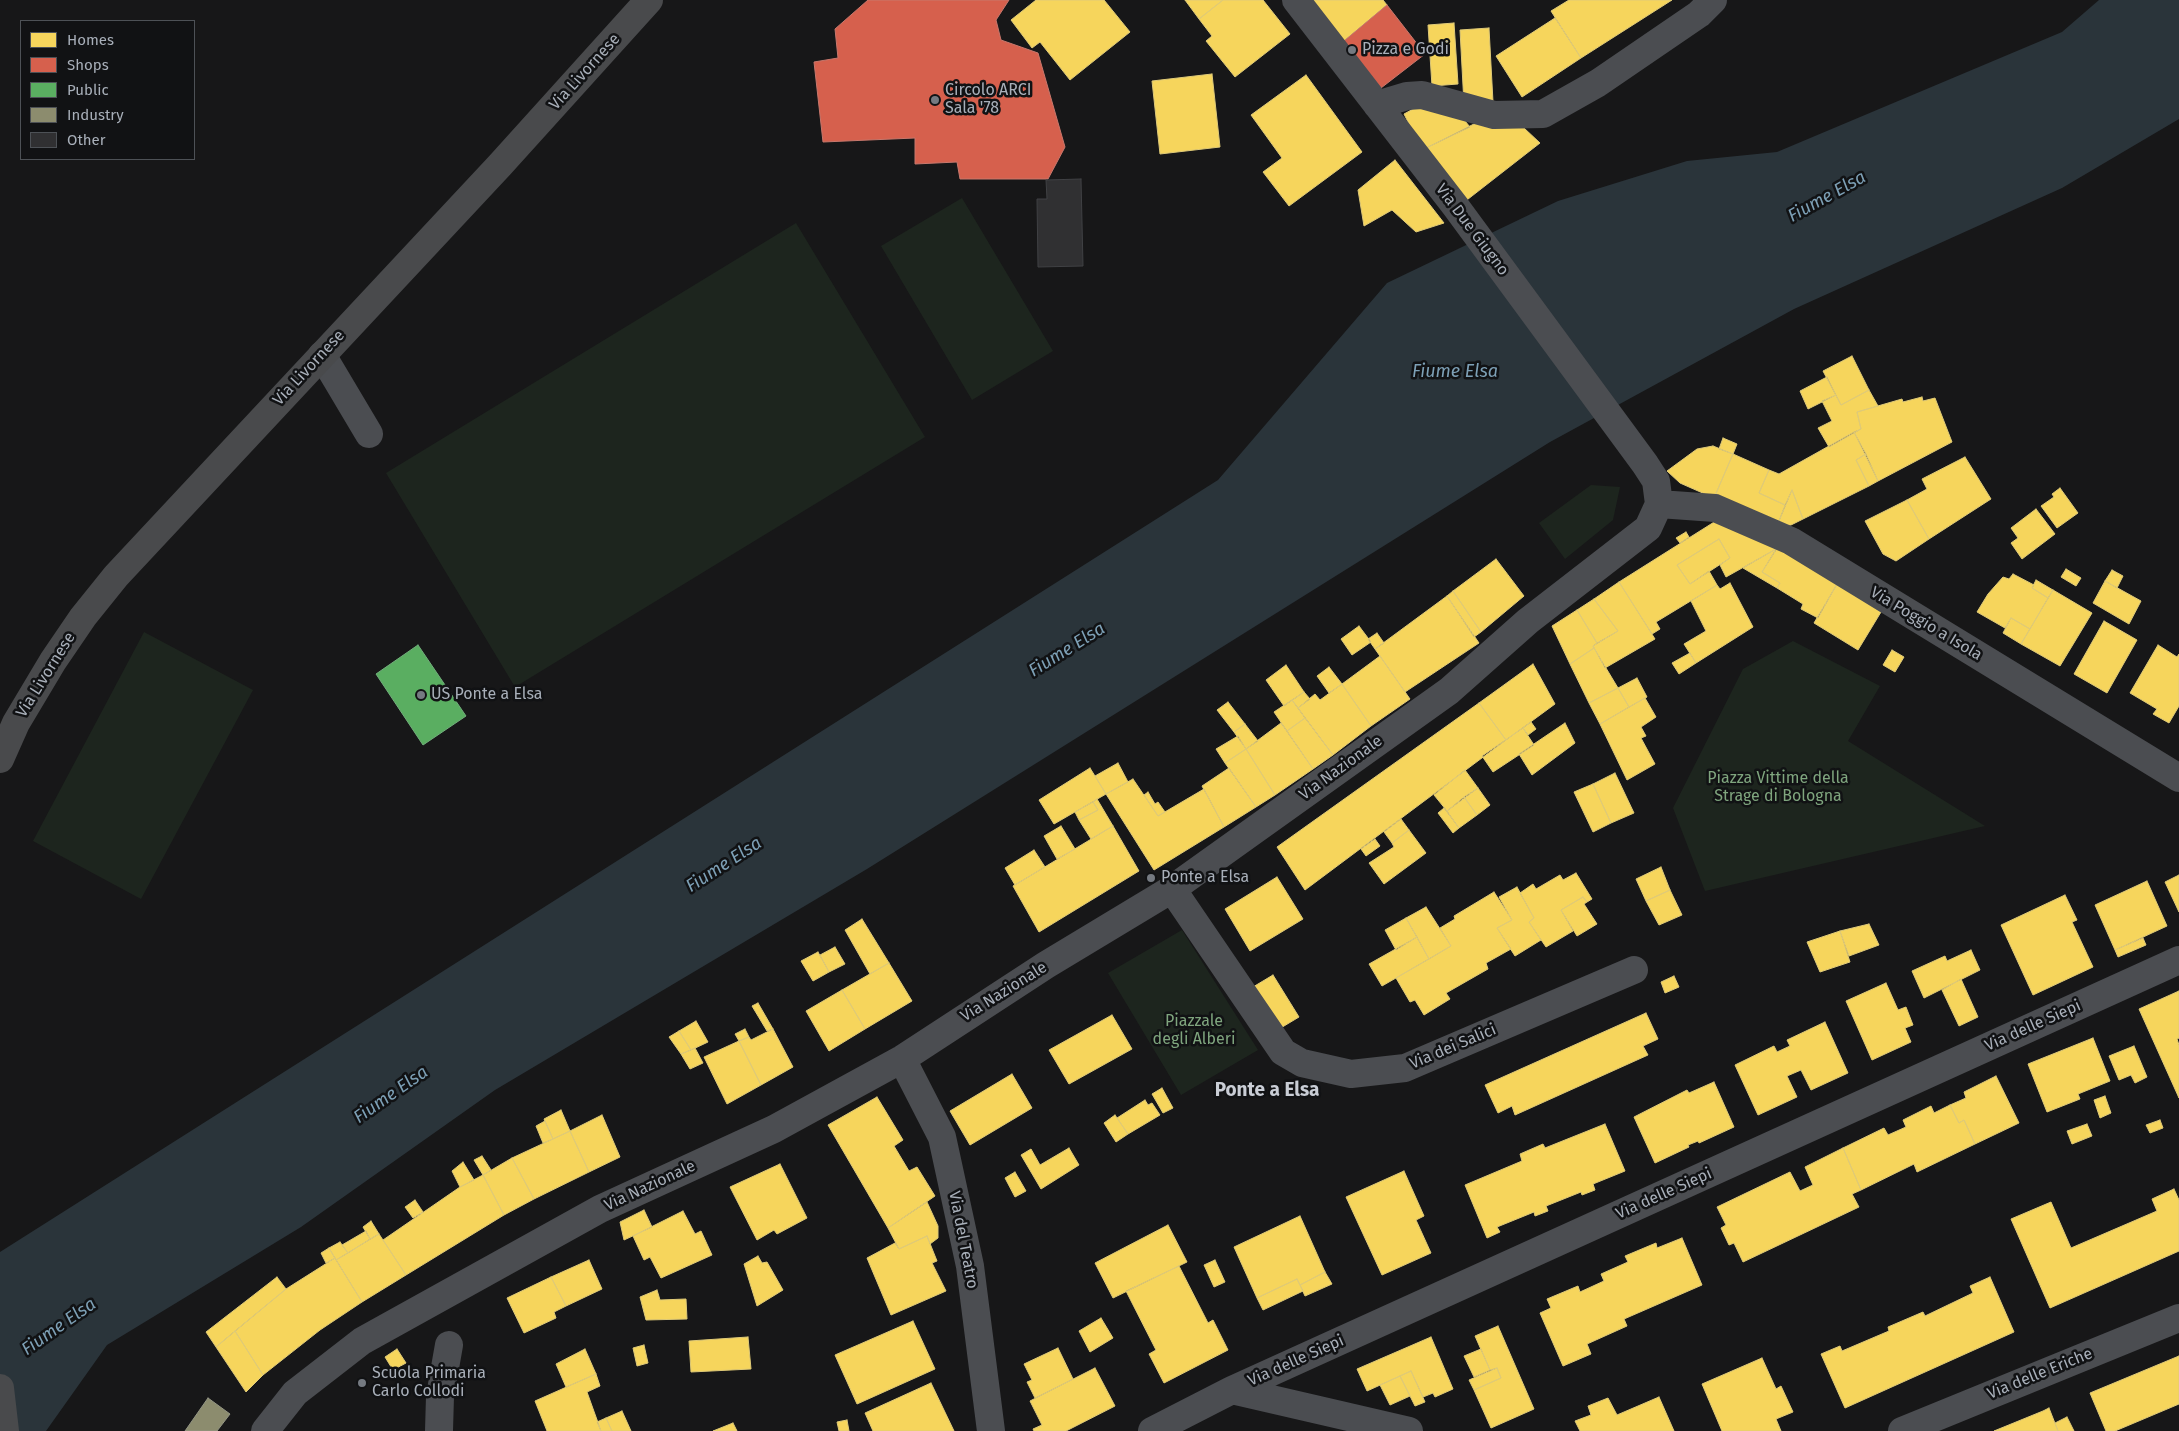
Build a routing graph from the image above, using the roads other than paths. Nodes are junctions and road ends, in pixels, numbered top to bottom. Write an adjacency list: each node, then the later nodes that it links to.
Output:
1 (649, 0): 5 (main road, Via Livornese)
2 (1296, 0): 4 (street, Via Due Giugno)
3 (1713, 0): 4 (street)
4 (1377, 105): 7 (street, Via Due Giugno)
5 (322, 355): 6 (street); 8 (main road, Via Livornese)
6 (369, 434)
7 (1659, 504): 9 (street, Via Poggio a Isola); 10 (street, Via Nazionale)
8 (0, 759)
9 (2179, 778)
10 (1172, 889): 12 (street, Via dei Salici); 13 (street, Via Nazionale)
11 (2179, 960): 17 (street, Via delle Siepi)
12 (1634, 970)
13 (902, 1059): 19 (street, Via Nazionale); 21 (street, Via del Teatro)
14 (2179, 1318): 24 (street, Via delle Eriche)
15 (449, 1346): 20 (street)
16 (0, 1388): 18 (main road)
17 (1232, 1390): 22 (street, Via delle Siepi); 23 (street)
18 (5, 1431)
19 (265, 1431)
20 (439, 1431)
21 (991, 1431)
22 (1152, 1431)
23 (1409, 1431)
24 (1902, 1431)

